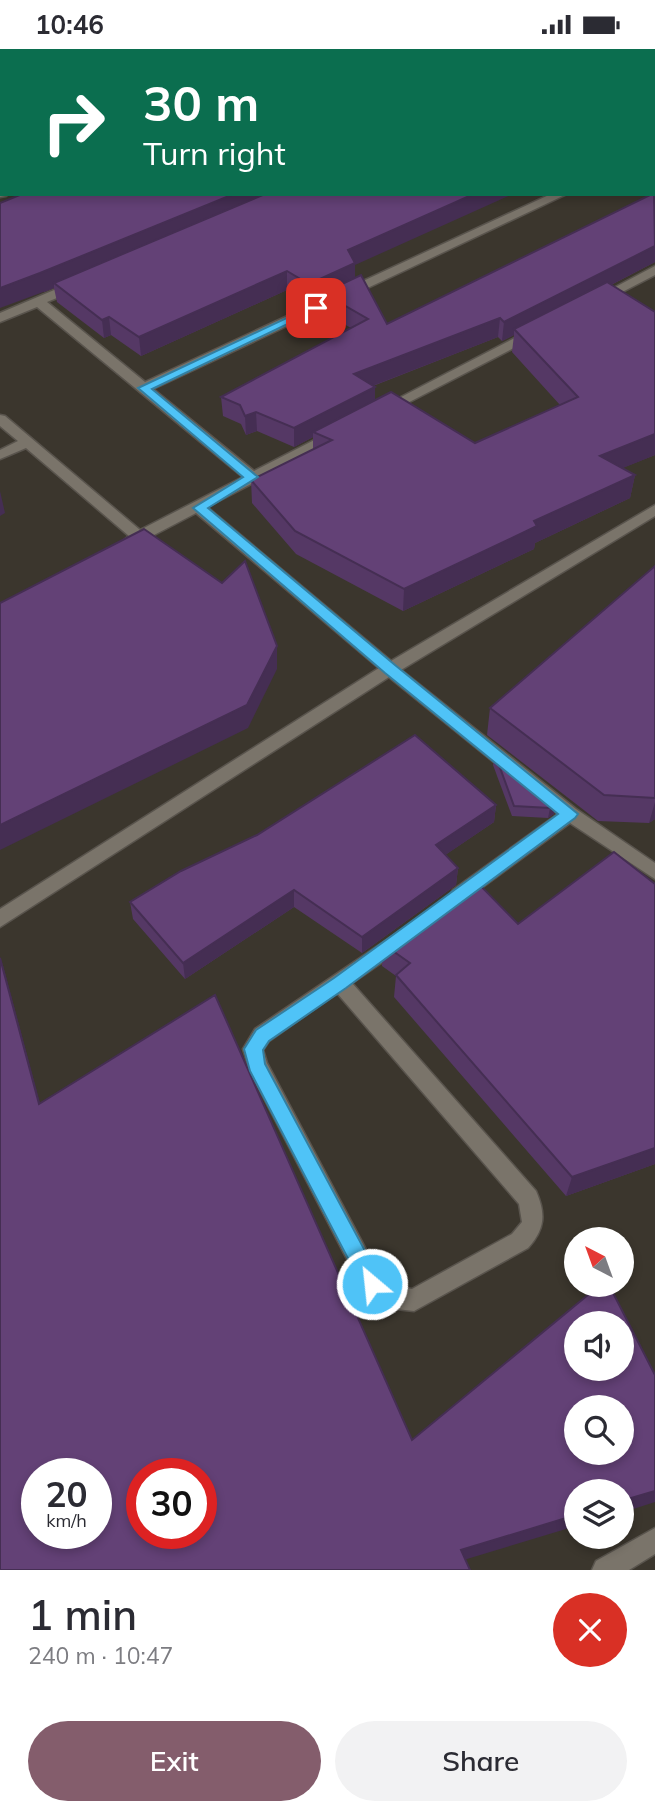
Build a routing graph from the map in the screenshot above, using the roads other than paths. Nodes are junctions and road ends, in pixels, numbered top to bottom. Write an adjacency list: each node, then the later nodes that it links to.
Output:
1 (557, 196): 8 (street)
2 (655, 270): 5 (street)
3 (90, 280): 4 (street)
4 (38, 301): 6 (street); 8 (street)
5 (585, 306)
6 (0, 318)
7 (548, 325): 9 (street)
8 (144, 388): 14 (street)
9 (375, 414)
10 (0, 419): 12 (street)
11 (351, 426): 14 (street)
12 (25, 443): 13 (street); 17 (street)
13 (0, 455)
14 (252, 477): 15 (street)
15 (199, 508): 17 (street); 19 (street)
16 (653, 514): 19 (street)
17 (139, 537): 18 (street)
18 (116, 550)
19 (390, 669): 20 (street); 23 (street)
20 (570, 814): 21 (street); 22 (street)
21 (655, 872)
22 (449, 902)
23 (0, 919)
24 (416, 927): 25 (street)
25 (340, 983): 25 (street)
26 (655, 1540): 27 (street)
27 (605, 1570)

